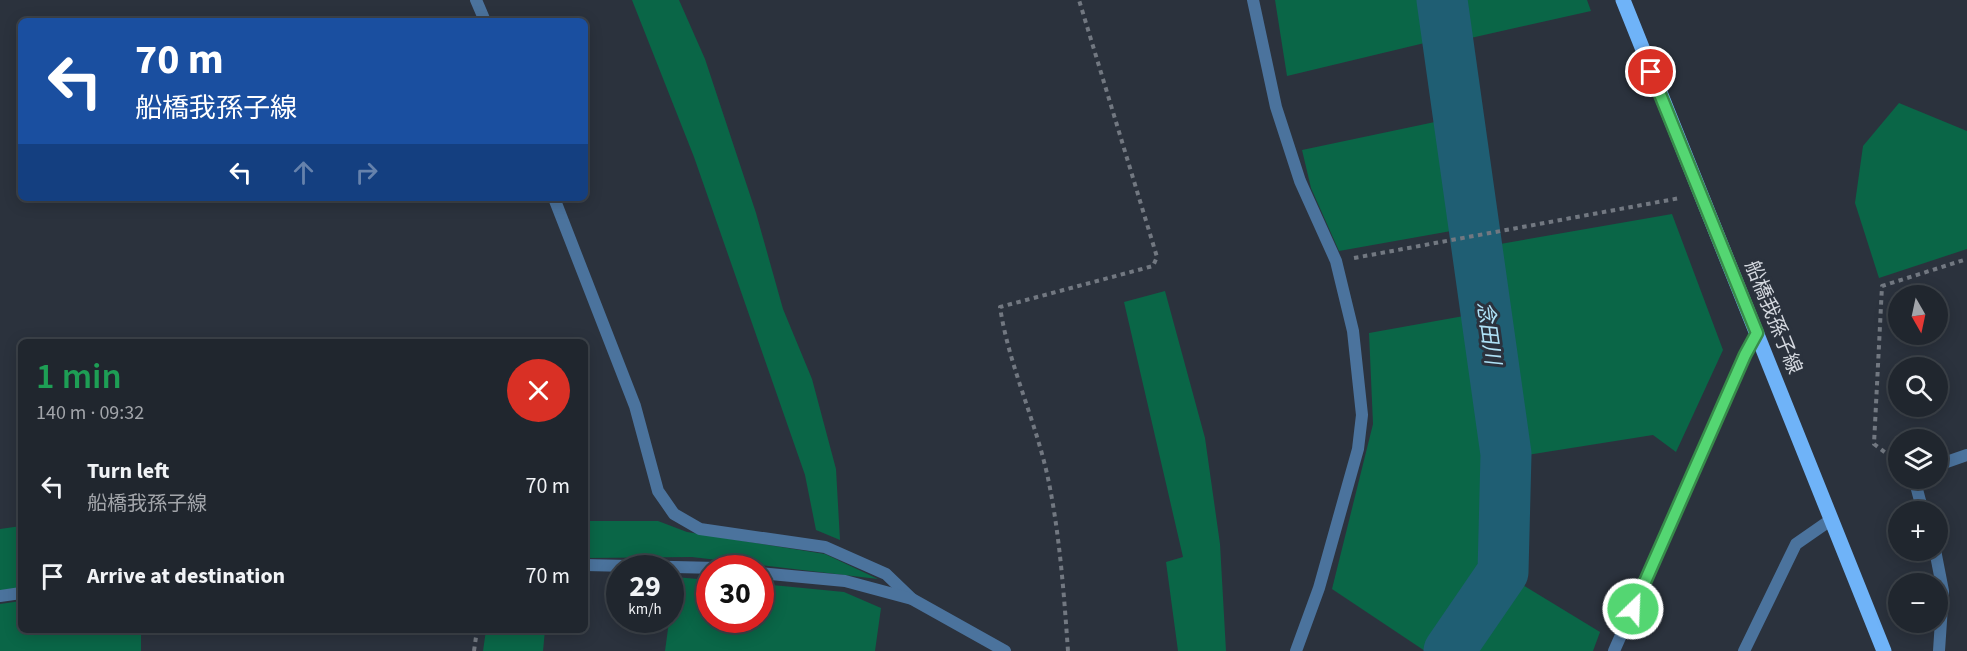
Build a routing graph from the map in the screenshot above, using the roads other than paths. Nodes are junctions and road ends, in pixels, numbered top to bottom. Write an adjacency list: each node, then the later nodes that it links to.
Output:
1 (476, 0): 4 (street)
2 (1253, 0): 18 (street)
3 (1623, 0): 6 (main road, 船橋我孫子線)
4 (484, 18)
5 (555, 201): 16 (street)
6 (1757, 333): 9 (main road, 船橋我孫子線); 19 (street)
7 (1967, 455): 8 (street)
8 (1948, 462)
9 (1832, 519): 20 (street); 21 (main road, 船橋我孫子線)
10 (1937, 561): 22 (street)
11 (588, 565): 12 (street)
12 (696, 568)
13 (774, 574): 16 (street)
14 (18, 593): 15 (street)
15 (0, 596)
16 (912, 599): 17 (street)
17 (1005, 651)
18 (1296, 651)
19 (1614, 651)
20 (1744, 651)
21 (1884, 651)
22 (1939, 651)

